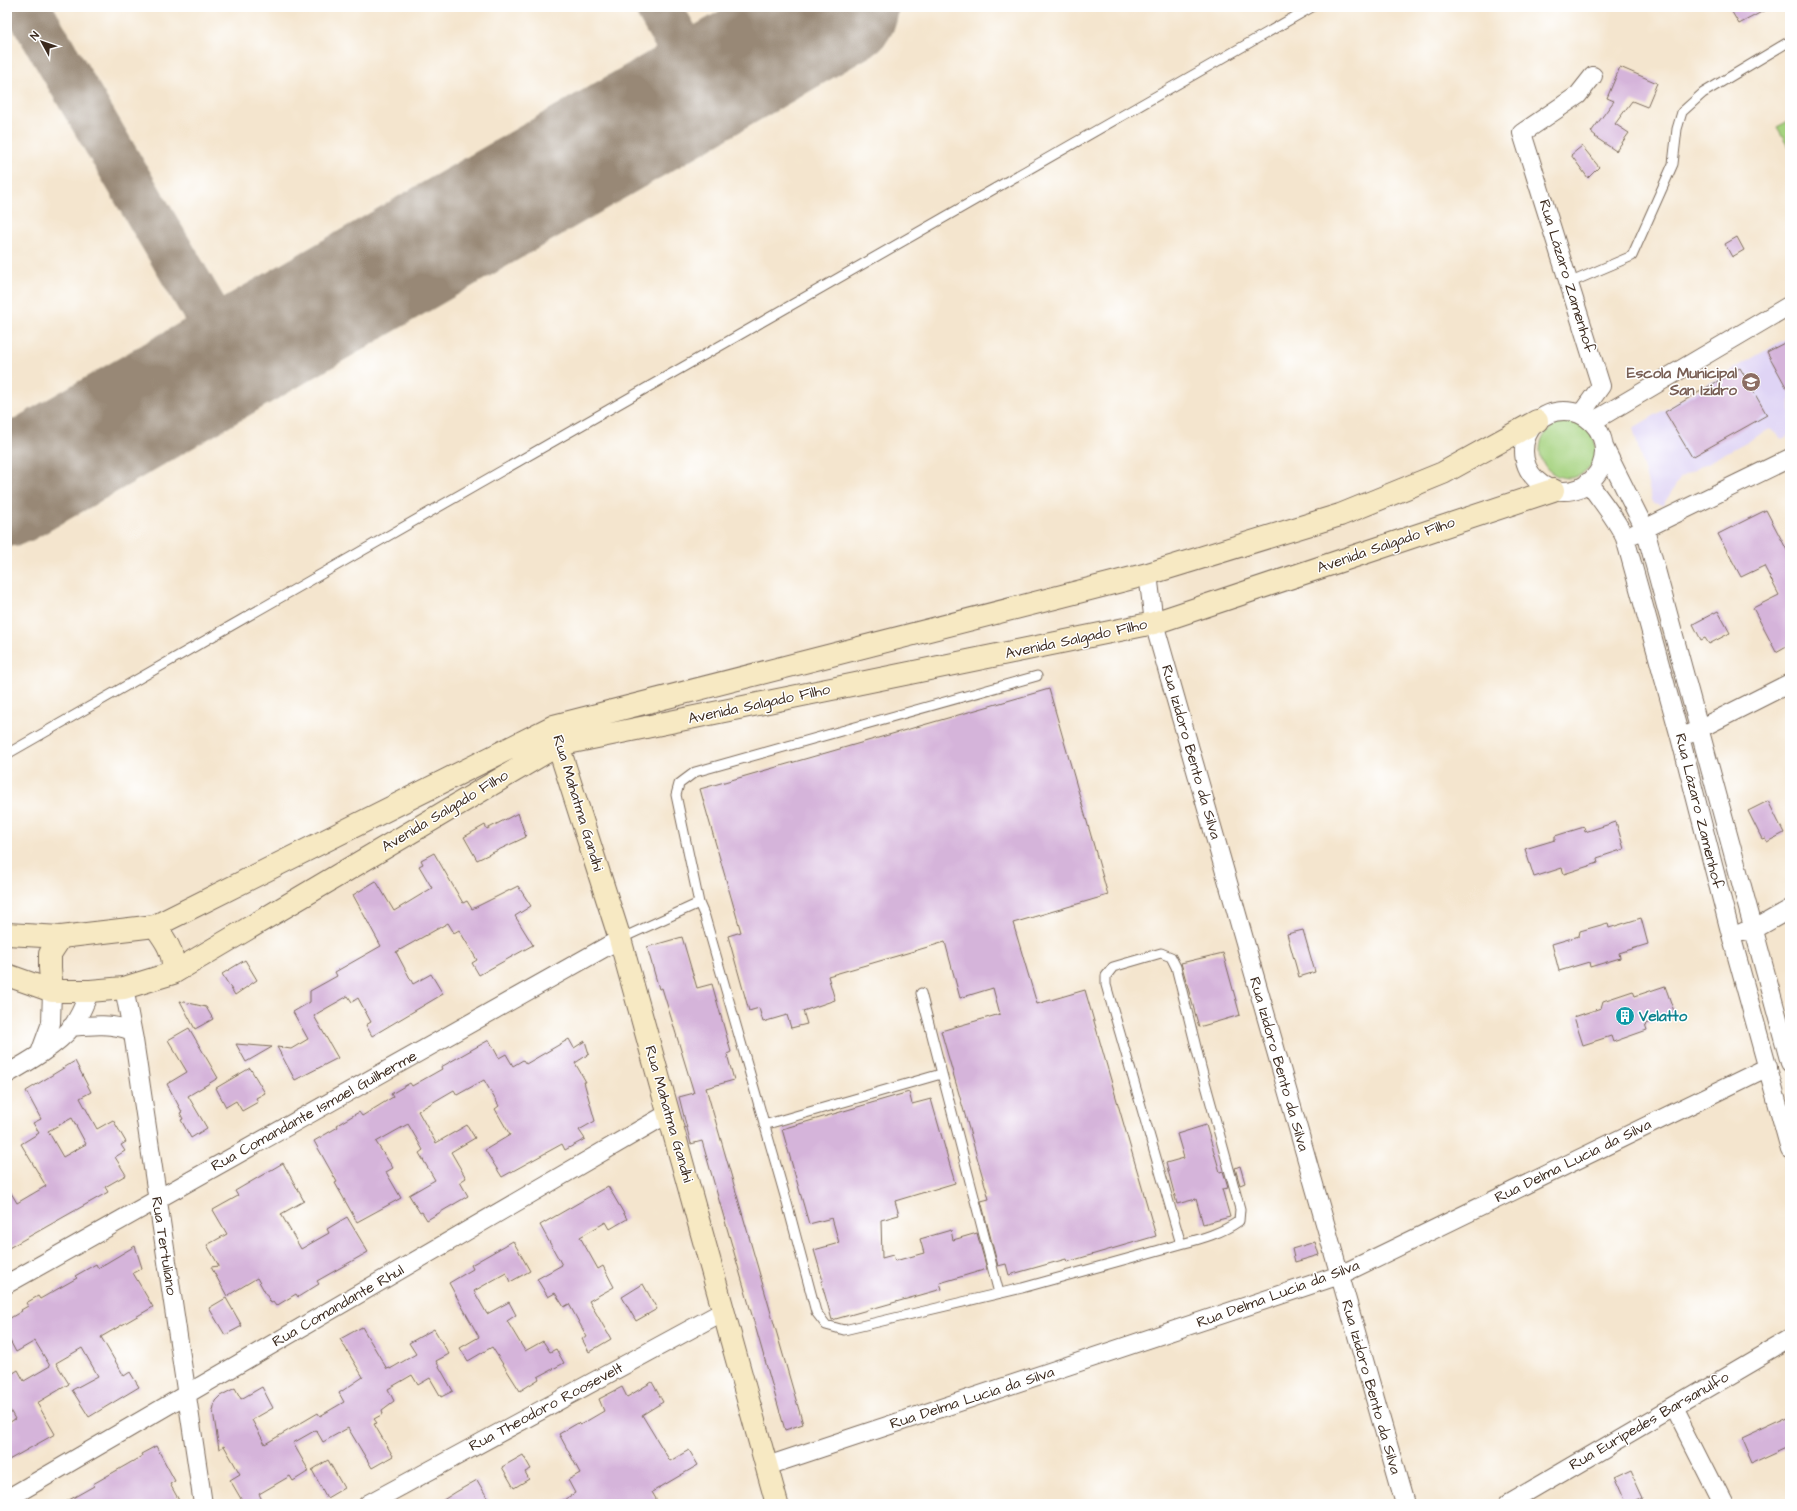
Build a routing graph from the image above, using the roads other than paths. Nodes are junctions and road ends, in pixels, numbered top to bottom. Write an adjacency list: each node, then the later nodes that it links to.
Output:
1 (1312, 7): 21 (lane)
2 (1790, 41): 4 (lane)
3 (1593, 76): 4 (street, Rua Lázaro Zamenhof)
4 (1569, 283): 6 (street, Rua Lázaro Zamenhof)
5 (1790, 305): 6 (street)
6 (1586, 418): 7 (street); 8 (street, Rua Lázaro Zamenhof)
7 (1537, 421): 11 (street); 14 (street)
8 (1604, 447): 10 (street); 12 (street, Rua Lázaro Zamenhof)
9 (1790, 458): 12 (street)
10 (1588, 482): 11 (street); 13 (street, Rua Lázaro Zamenhof)
11 (1553, 490): 15 (street, Avenida Salgado Filho)
12 (1645, 529): 13 (street); 18 (street, Rua Lázaro Zamenhof)
13 (1625, 538): 20 (street, Rua Lázaro Zamenhof)
14 (1148, 574): 15 (street, Rua Izidoro Bento da Silva); 19 (street)
15 (1154, 623): 19 (street, Avenida Salgado Filho); 49 (street, Rua Izidoro Bento da Silva)
16 (1037, 676): 22 (lane)
17 (1790, 683): 18 (street)
18 (1699, 730): 20 (street); 25 (street, Rua Lázaro Zamenhof)
19 (556, 735): 24 (street, Avenida Salgado Filho); 29 (street, Rua Mahatma Gandhi); 30 (street, Avenida Salgado Filho)
20 (1680, 738): 27 (street, Rua Lázaro Zamenhof)
21 (7, 754)
22 (699, 903): 29 (lane); 45 (lane)
23 (1790, 909): 25 (street)
24 (155, 926): 28 (street, Avenida Salgado Filho); 30 (street)
25 (1755, 929): 27 (street); 39 (street, Rua Lázaro Zamenhof)
26 (7, 934): 28 (street, Avenida Salgado Filho)
27 (1731, 935): 40 (street, Rua Lázaro Zamenhof)
28 (61, 937): 33 (street)
29 (620, 939): 43 (street, Rua Mahatma Gandhi); 47 (street, Rua Comandante Ismael Guilherme)
30 (173, 973): 32 (street, Avenida Salgado Filho)
31 (7, 975): 33 (street, Avenida Salgado Filho)
32 (124, 988): 34 (street, Avenida Salgado Filho); 37 (street, Rua Tertuliano)
33 (52, 991): 34 (street, Avenida Salgado Filho); 38 (street)
34 (90, 991): 36 (street)
35 (921, 993): 42 (lane)
36 (71, 1027): 37 (street); 38 (street)
37 (132, 1031): 47 (street, Rua Tertuliano)
38 (39, 1055): 41 (street)
39 (1790, 1063)
40 (1768, 1067): 44 (street, Rua Lázaro Zamenhof); 49 (street, Rua Delma Lucia da Silva)
41 (7, 1074)
42 (941, 1074): 45 (lane); 51 (lane)
43 (669, 1114): 52 (street, Rua Mahatma Gandhi); 54 (street, Rua Comandante Rhul)
44 (1786, 1122): 46 (street, Rua Lázaro Zamenhof)
45 (764, 1125): 51 (lane)
46 (1790, 1149)
47 (157, 1199): 50 (street, Rua Comandante Ismael Guilherme); 54 (street, Rua Tertuliano)
48 (1181, 1244): 48 (lane); 51 (lane)
49 (1340, 1275): 56 (street, Rua Delma Lucia da Silva); 63 (street, Rua Izidoro Bento da Silva)
50 (7, 1284)
51 (999, 1294)
52 (724, 1311): 56 (street, Rua Mahatma Gandhi); 58 (street, Rua Theodoro Roosevelt)
53 (1790, 1339): 55 (street, Rua Eurípedes Barsanulfo)
54 (187, 1394): 57 (street, Rua Comandante Rhul); 60 (street, Rua Tertuliano)
55 (1674, 1407): 59 (street, Rua Eurípedes Barsanulfo); 64 (street)
56 (767, 1466): 62 (street, Rua Mahatma Gandhi)
57 (7, 1499)
58 (385, 1499): 61 (street, Rua Theodoro Roosevelt)
59 (1511, 1503)
60 (203, 1504)
61 (368, 1504)
62 (777, 1504)
63 (1405, 1504)
64 (1723, 1504)

